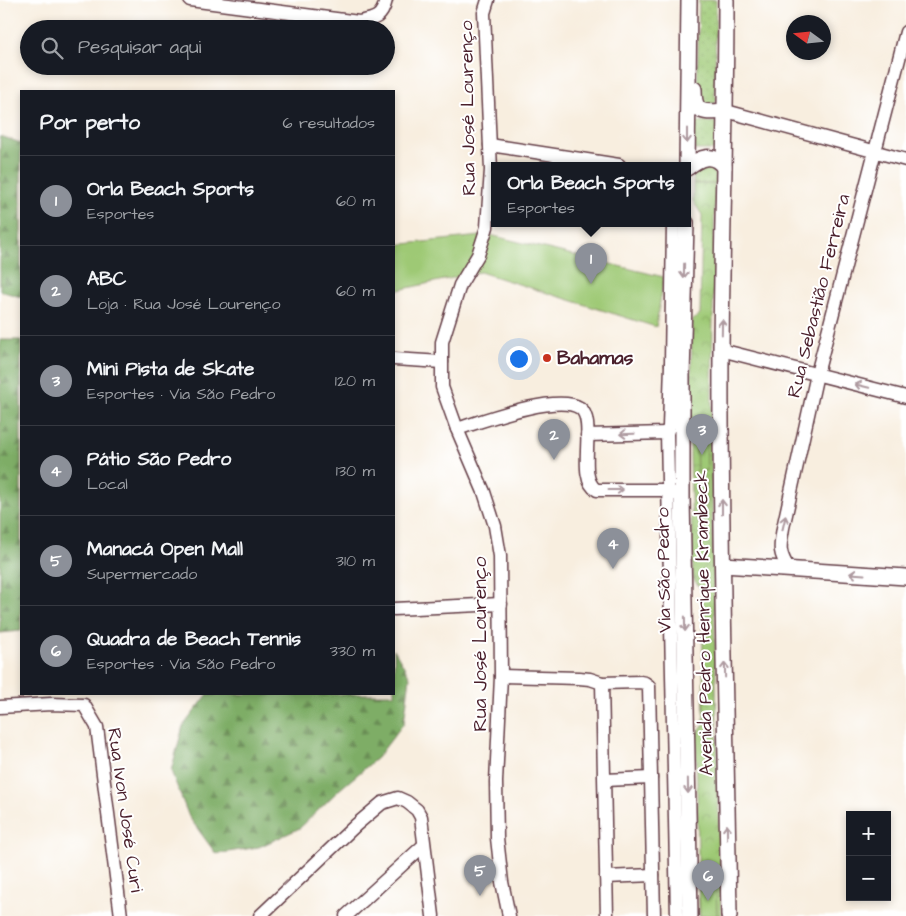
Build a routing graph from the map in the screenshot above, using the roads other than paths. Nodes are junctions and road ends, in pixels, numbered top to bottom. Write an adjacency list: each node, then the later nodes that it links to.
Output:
1 (190, 0): 8 (street)
2 (286, 0): 8 (street)
3 (386, 0): 10 (street)
4 (488, 0): 13 (street, Rua José Lourenço)
5 (689, 0): 18 (main road, one-way to 18)
6 (695, 0): 12 (main road)
7 (726, 0): 12 (main road, Avenida Pedro Henrique Krambeck)
8 (287, 14): 9 (street)
9 (341, 20)
10 (370, 20)
11 (906, 32): 14 (street, Rua Sebastião Ferreira)
12 (726, 111): 14 (street); 20 (main road, Avenida Pedro Henrique Krambeck)
13 (490, 145): 16 (street, Rua José Lourenço); 17 (street)
14 (875, 152): 15 (street); 28 (street, Rua Sebastião Ferreira)
15 (906, 160)
16 (492, 162)
17 (600, 162)
18 (687, 162)
19 (691, 163): 20 (main road)
20 (724, 167): 24 (main road, Avenida Pedro Henrique Krambeck, one-way to 20)
21 (491, 189): 26 (street, Rua José Lourenço)
22 (673, 227): 27 (street, Avenida Pedro Henrique Krambeck)
23 (686, 227): 29 (main road, Via São Pedro, one-way to 29)
24 (721, 350): 28 (street); 36 (main road, Avenida Pedro Henrique Krambeck, one-way to 24)
25 (395, 359): 26 (street)
26 (442, 362): 31 (street, Rua José Lourenço)
27 (671, 364): 29 (street); 32 (street, Avenida Pedro Henrique Krambeck)
28 (818, 374): 30 (street, one-way to 28); 37 (street, Rua Sebastião Ferreira, one-way to 28)
29 (682, 376): 35 (main road, Via São Pedro)
30 (906, 397)
31 (457, 429): 33 (street); 39 (street, Rua José Lourenço)
32 (667, 433): 33 (street, one-way to 33); 34 (street, Avenida Pedro Henrique Krambeck)
33 (587, 435): 34 (street, one-way to 34)
34 (668, 490): 35 (street); 56 (street, Avenida Pedro Henrique Krambeck)
35 (682, 498): 57 (main road, Via São Pedro, one-way to 57)
36 (723, 566): 37 (main road); 58 (main road, Avenida Pedro Henrique Krambeck, one-way to 36)
37 (789, 569): 38 (main road, one-way to 37)
38 (906, 577)
39 (502, 604): 40 (street); 41 (street, Rua José Lourenço)
40 (395, 609)
41 (502, 676): 42 (street); 53 (street, Rua José Lourenço)
42 (602, 684): 44 (street); 45 (street)
43 (0, 708): 49 (street, Rua Ivon José Curi)
44 (651, 778): 45 (street); 47 (street)
45 (605, 780): 48 (street)
46 (424, 845): 50 (street); 51 (street); 52 (street)
47 (653, 875): 48 (street); 55 (street)
48 (606, 876): 54 (street)
49 (121, 916)
50 (260, 916)
51 (346, 916)
52 (433, 916)
53 (509, 916)
54 (607, 916)
55 (654, 916)
56 (677, 916)
57 (690, 916)
58 (729, 916)

